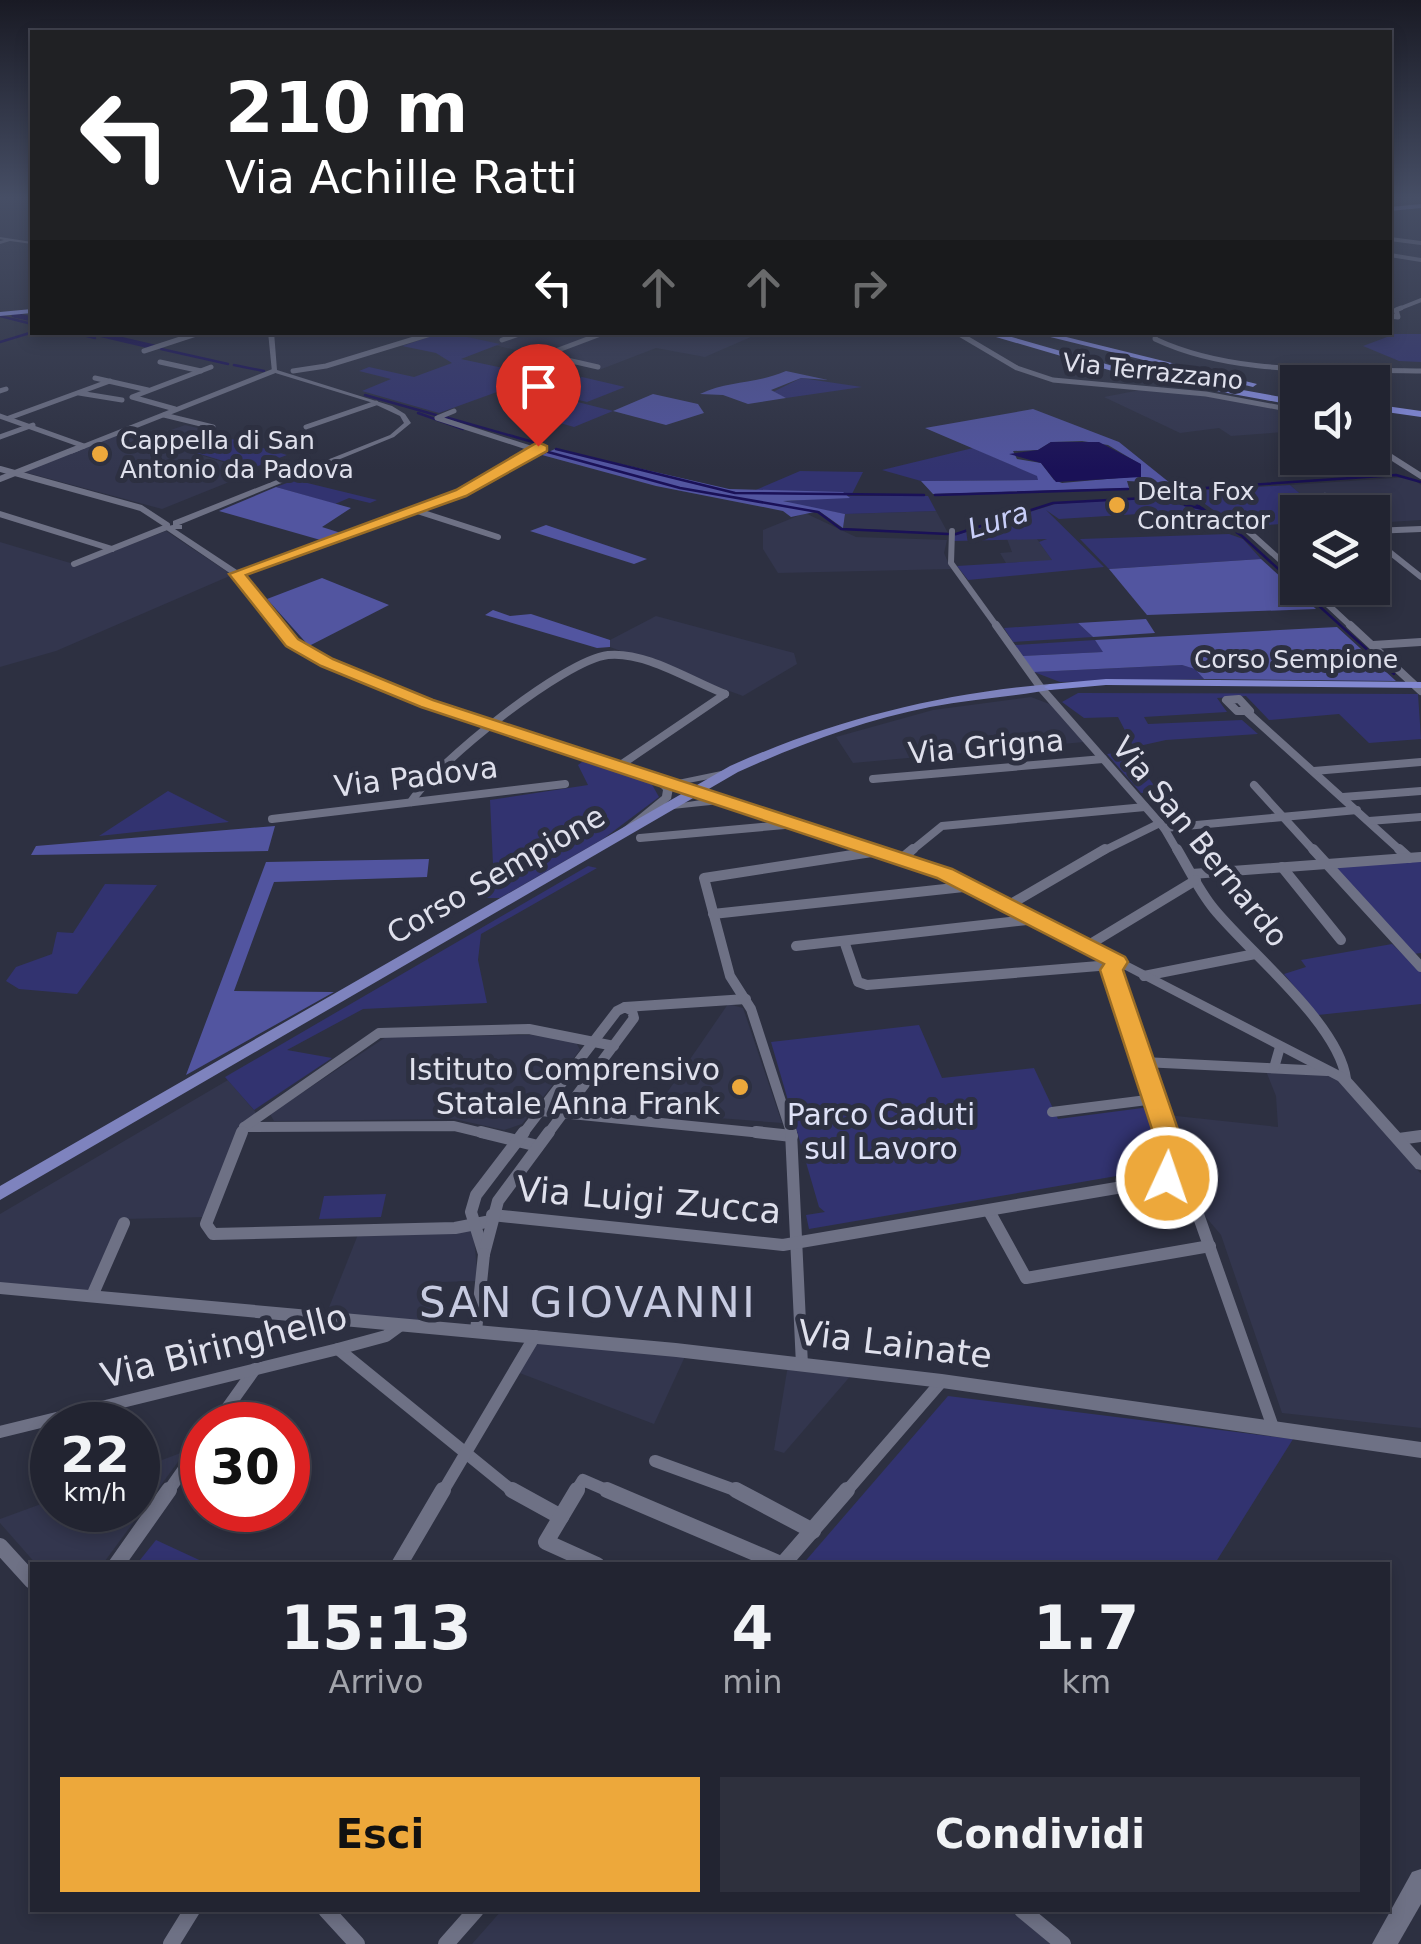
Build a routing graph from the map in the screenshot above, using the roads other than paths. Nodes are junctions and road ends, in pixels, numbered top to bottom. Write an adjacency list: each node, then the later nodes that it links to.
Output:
1 (1421, 300): 4 (street)
2 (1392, 306): 4 (street)
3 (30, 308): 5 (highway)
4 (1400, 308): 6 (street)
5 (0, 310)
6 (1393, 316)
7 (193, 335): 17 (street)
8 (272, 335): 24 (street)
9 (427, 335): 19 (street)
10 (516, 335): 16 (street)
11 (598, 335): 21 (street)
12 (961, 335): 33 (street, Via Terrazzano)
13 (994, 335): 31 (highway)
14 (1047, 335): 27 (highway)
15 (1156, 335): 22 (street)
16 (502, 340)
17 (144, 352)
18 (160, 362): 23 (street)
19 (333, 364): 24 (street); 24 (street)
20 (211, 367): 23 (street)
21 (598, 368)
22 (1421, 370)
23 (201, 371): 28 (street)
24 (284, 371): 32 (street); 34 (street)
25 (95, 378): 26 (street)
26 (110, 382): 28 (street); 29 (street)
27 (1280, 389)
28 (148, 390): 30 (street)
29 (78, 393): 30 (street); 39 (street)
30 (131, 399): 34 (street)
31 (1280, 399)
32 (376, 402): 43 (street); 53 (street)
33 (1280, 408)
34 (176, 409): 37 (street)
35 (454, 411): 51 (street)
36 (1390, 413): 38 (highway)
37 (163, 414): 42 (street); 45 (street)
38 (1421, 417)
39 (9, 418): 40 (street); 41 (street)
40 (0, 419)
41 (34, 425): 44 (street); 45 (street)
42 (213, 427)
43 (306, 427)
44 (0, 438)
45 (85, 446): 48 (street)
46 (1390, 456): 49 (street)
47 (0, 469): 48 (street)
48 (16, 473): 50 (street); 53 (street)
49 (1421, 476)
50 (0, 479)
51 (414, 510): 58 (street); 63 (street)
52 (0, 514): 59 (street)
53 (173, 526): 59 (street); 63 (street)
54 (1421, 528): 56 (street)
55 (1248, 531): 61 (street)
56 (1390, 532)
57 (952, 534): 68 (street, Via San Bernardo)
58 (498, 537)
59 (112, 549): 62 (street)
60 (1390, 550): 64 (street)
61 (1280, 560)
62 (74, 564)
63 (237, 574): 71 (street)
64 (1421, 577)
65 (1329, 605): 67 (street)
66 (1421, 642): 67 (street)
67 (1373, 645): 69 (street)
68 (1046, 687): 69 (highway, Corso Sempione); 72 (street, Via San Bernardo); 76 (main road, Corso Sempione)
69 (1415, 688)
70 (1247, 712): 75 (street)
71 (492, 725): 74 (street); 74 (street); 84 (street)
72 (1103, 759): 78 (street, Via Grigna); 86 (street, Via San Bernardo)
73 (1421, 762): 75 (street)
74 (619, 766): 77 (street)
75 (1314, 771): 83 (street)
76 (726, 773): 77 (street); 81 (main road, Corso Sempione); 85 (street)
77 (656, 777): 81 (street); 95 (street)
78 (873, 779)
79 (565, 784): 84 (street, Via Padova)
80 (1254, 785): 89 (street)
81 (696, 791): 85 (street); 87 (main road, Corso Sempione)
82 (1421, 791): 83 (street)
83 (1343, 797): 88 (street)
84 (412, 802): 91 (street, Via Padova)
85 (726, 802): 87 (street); 93 (street)
86 (1145, 807): 94 (street, Via San Bernardo); 99 (street)
87 (667, 808): 95 (main road, Corso Sempione)
88 (1358, 810): 89 (street); 92 (street)
89 (1283, 817): 94 (street); 100 (street)
90 (1421, 817): 92 (street)
91 (272, 819)
92 (1369, 821): 98 (street)
93 (796, 824): 95 (street); 96 (street)
94 (1162, 825): 102 (street, Via San Bernardo); 104 (street)
95 (632, 836): 136 (main road, Corso Sempione)
96 (878, 851): 99 (street); 105 (street)
97 (1421, 857): 98 (street)
98 (1409, 858): 100 (street)
99 (901, 859): 103 (street)
100 (1322, 863): 101 (street); 113 (street)
101 (1282, 866): 102 (street); 107 (street)
102 (1194, 877): 110 (street); 111 (street, Via San Bernardo)
103 (972, 886): 104 (street); 105 (street)
104 (1009, 905): 106 (street)
105 (713, 914): 115 (street)
106 (1036, 919): 108 (street); 110 (street)
107 (1341, 940)
108 (844, 941): 109 (street); 112 (street)
109 (796, 946)
110 (1088, 946): 112 (street)
111 (1255, 954): 114 (street); 123 (street, Via San Bernardo)
112 (1114, 964): 114 (street); 120 (street)
113 (1421, 967)
114 (1144, 976): 119 (street)
115 (746, 1000): 116 (street); 129 (street)
116 (625, 1008): 117 (street); 118 (street)
117 (595, 1041): 118 (street); 125 (street); 128 (street)
118 (614, 1046): 127 (street)
119 (1280, 1047): 121 (street); 122 (street)
120 (1143, 1062): 121 (street); 124 (street)
121 (1274, 1068): 122 (street)
122 (1328, 1071): 123 (street)
123 (1346, 1079): 131 (street)
124 (1155, 1100): 126 (street); 135 (street)
125 (540, 1111): 127 (street); 132 (street)
126 (1052, 1112)
127 (561, 1116): 129 (street); 133 (street)
128 (244, 1127): 132 (street); 139 (street, Via Luigi Zucca)
129 (792, 1136): 141 (street)
130 (1421, 1136): 131 (street)
131 (1399, 1139): 134 (street)
132 (519, 1140): 133 (street); 139 (street)
133 (538, 1146): 138 (street)
134 (1421, 1165)
135 (1181, 1176): 137 (street, Via Luigi Zucca); 142 (street)
136 (0, 1194)
137 (989, 1211): 141 (street, Via Luigi Zucca); 142 (street)
138 (492, 1216): 139 (street, Via Luigi Zucca); 141 (street, Via Luigi Zucca); 143 (street)
139 (473, 1218): 143 (street)
140 (124, 1222): 145 (street)
141 (800, 1243): 150 (street)
142 (1210, 1246): 154 (street)
143 (484, 1254): 147 (street)
144 (1, 1290): 145 (street, Via Lainate)
145 (92, 1296): 146 (street, Via Lainate)
146 (401, 1325): 147 (street, Via Lainate); 149 (street, Via Biringhello)
147 (476, 1331): 148 (street, Via Lainate)
148 (535, 1336): 150 (street, Via Lainate); 157 (street)
149 (338, 1349): 151 (street, Via Biringhello); 157 (street)
150 (802, 1365): 152 (street, Via Lainate)
151 (256, 1368): 153 (street); 155 (street, Via Biringhello)
152 (942, 1381): 154 (street, Via Lainate); 161 (street)
153 (232, 1402)
154 (1274, 1430): 156 (street, Via Lainate)
155 (0, 1432)
156 (1421, 1450)
157 (464, 1452): 160 (street); 164 (street)
158 (654, 1462): 161 (street)
159 (180, 1474): 163 (street)
160 (561, 1516): 165 (street); 166 (street)
161 (814, 1531): 167 (street)
162 (0, 1546): 168 (street)
163 (118, 1562)
164 (400, 1562)
165 (589, 1562)
166 (775, 1562)
167 (785, 1562)
168 (30, 1579)
169 (1417, 1899): 178 (main road)
170 (191, 1912): 174 (street)
171 (328, 1912): 175 (street)
172 (474, 1912): 176 (street)
173 (1024, 1912): 177 (street)
174 (172, 1944)
175 (357, 1944)
176 (446, 1944)
177 (1062, 1944)
178 (1384, 1944)

